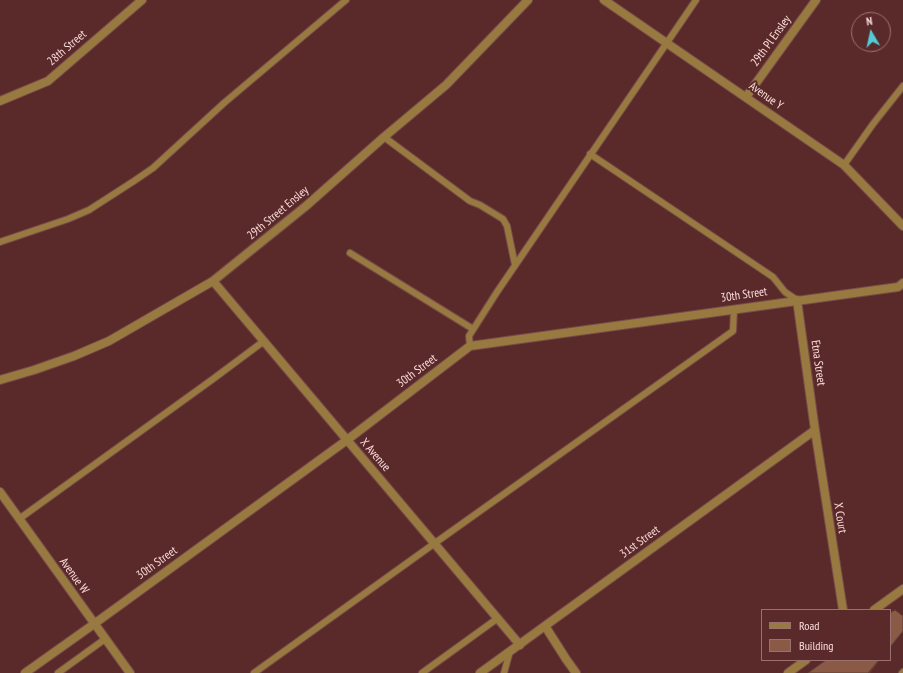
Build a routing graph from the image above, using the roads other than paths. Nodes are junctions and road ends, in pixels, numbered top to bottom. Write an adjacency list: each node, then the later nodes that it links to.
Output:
1 (142, 0): 10 (street, 28th Street)
2 (346, 0): 15 (lane)
3 (528, 0): 11 (street, 29th Street Ensley)
4 (604, 0): 7 (street, Avenue Y)
5 (696, 0): 7 (lane)
6 (816, 0): 9 (street, 29th Pl Ensley)
7 (667, 43): 9 (street, Avenue Y); 12 (lane)
8 (903, 86): 13 (lane)
9 (746, 97): 13 (street, Avenue Y)
10 (0, 102)
11 (384, 137): 17 (lane); 18 (street, 29th Street Ensley)
12 (590, 154): 17 (lane); 20 (lane)
13 (844, 165): 14 (street, Avenue Y)
14 (903, 226)
15 (0, 242)
16 (350, 253): 22 (lane)
17 (515, 265): 22 (lane)
18 (213, 281): 23 (street, X Avenue); 25 (street, 29th Street Ensley)
19 (903, 283): 20 (street, 30th Street)
20 (797, 300): 21 (street, 30th Street); 26 (street, Etna Street)
21 (734, 309): 24 (street, 30th Street); 30 (lane)
22 (473, 329): 24 (lane)
23 (264, 341): 27 (street, X Avenue); 29 (lane)
24 (470, 346): 27 (street, 30th Street)
25 (0, 380)
26 (815, 430): 32 (street, X Court); 36 (street, 31st Street)
27 (347, 440): 30 (street, X Avenue); 35 (street, 30th Street)
28 (0, 492): 29 (street, Avenue W)
29 (18, 519): 35 (street, Avenue W)
30 (435, 543): 34 (street, X Avenue); 44 (lane)
31 (901, 593): 33 (street)
32 (842, 609)
33 (876, 609)
34 (498, 618): 38 (street, X Avenue); 45 (lane)
35 (94, 624): 37 (street, Avenue W); 41 (street, 30th Street)
36 (545, 626): 38 (street, 31st Street); 48 (street)
37 (105, 639): 42 (lane); 43 (street, Avenue W)
38 (520, 644): 39 (street, 31st Street)
39 (510, 651): 46 (street, 31st Street); 47 (lane)
40 (805, 661): 49 (street)
41 (24, 673)
42 (58, 673)
43 (130, 673)
44 (254, 673)
45 (422, 673)
46 (480, 673)
47 (504, 673)
48 (576, 673)
49 (788, 673)

